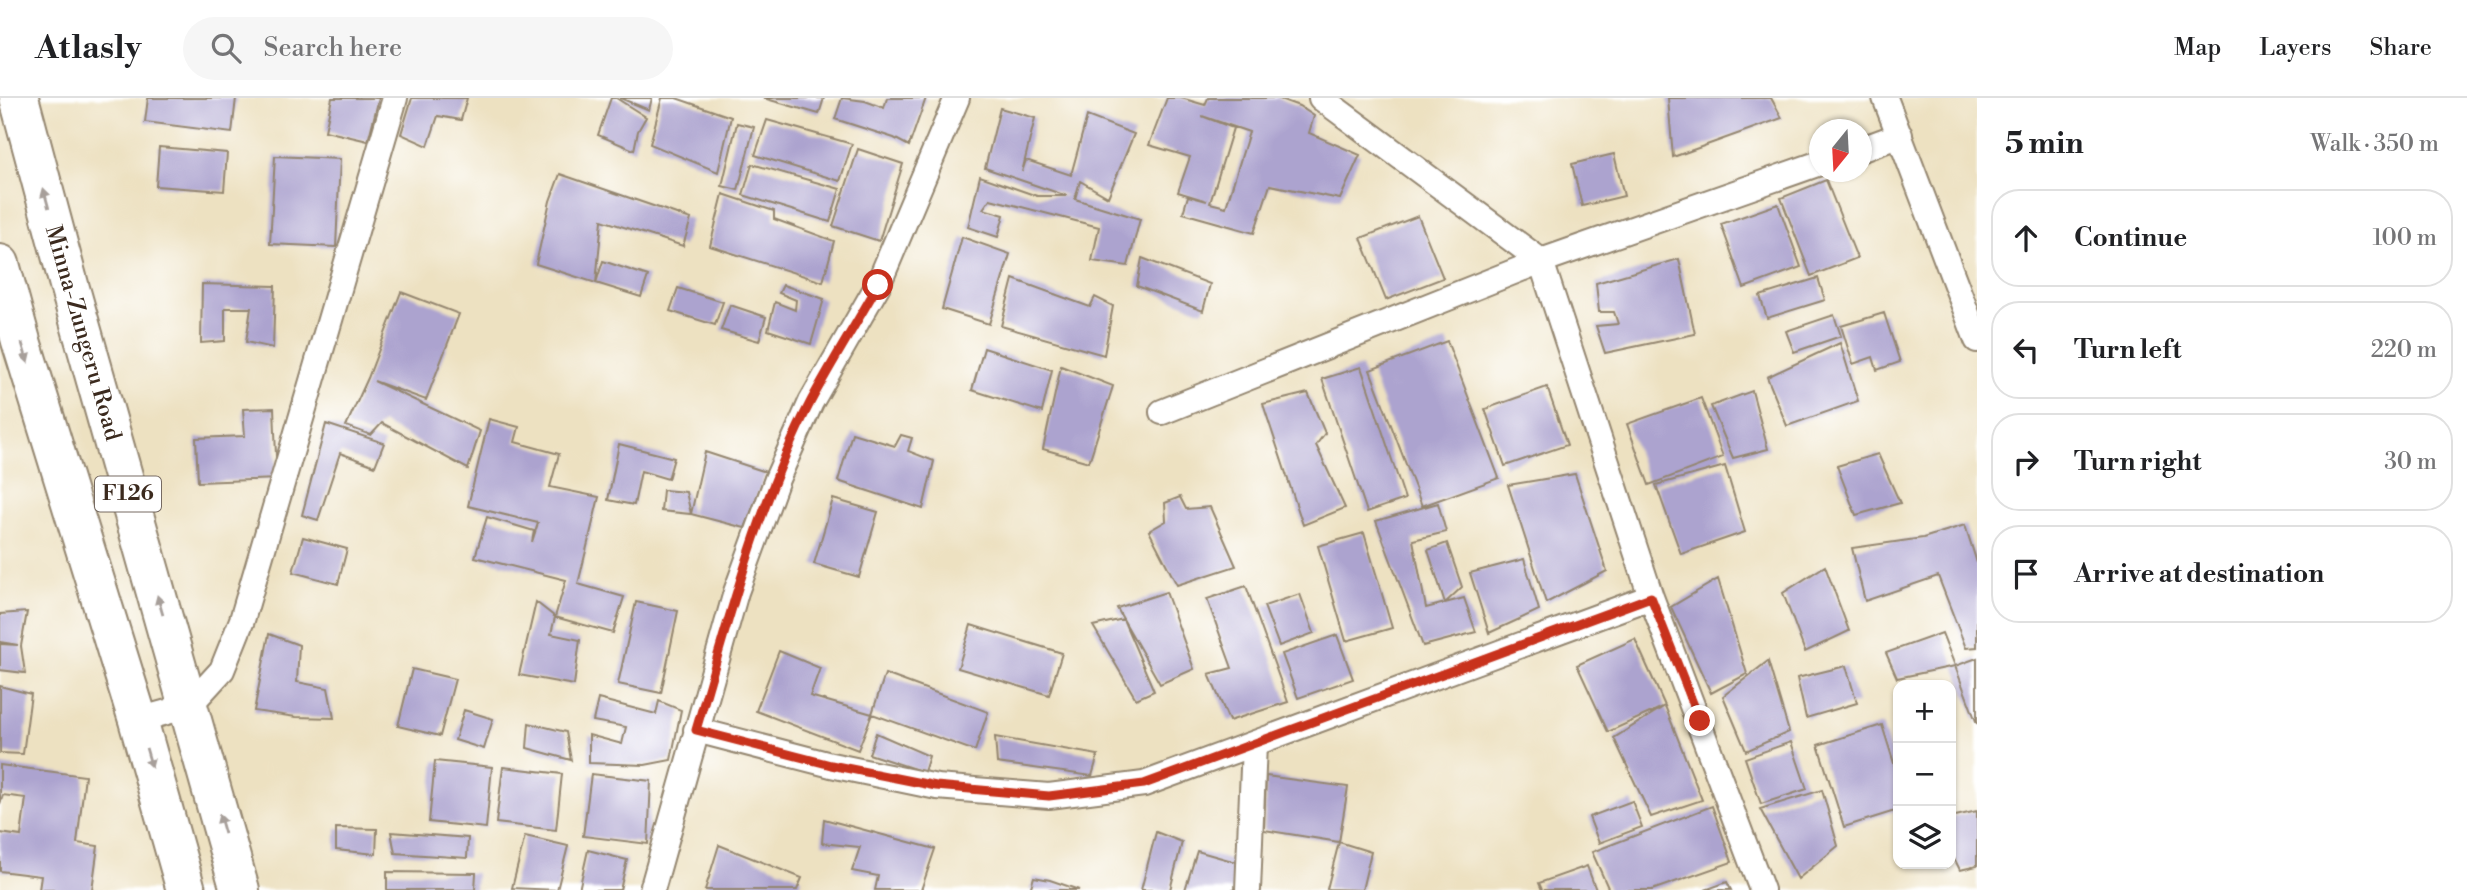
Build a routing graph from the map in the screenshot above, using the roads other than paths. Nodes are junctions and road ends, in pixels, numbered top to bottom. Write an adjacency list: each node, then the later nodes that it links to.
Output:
1 (19, 98): 14 (main road, Minna-Zungeru Road / F126, one-way to 1)
2 (395, 98): 14 (street)
3 (957, 98): 16 (street)
4 (1321, 98): 9 (street)
5 (1885, 98): 6 (street)
6 (1900, 135): 7 (street); 11 (street)
7 (1872, 145)
8 (1809, 167): 9 (street)
9 (1541, 261): 12 (street); 13 (street)
10 (0, 264): 15 (main road, F126, one-way to 15)
11 (1977, 340)
12 (1162, 412)
13 (1651, 597): 17 (street); 22 (street)
14 (188, 706): 15 (street); 19 (main road, Minna-Zungeru Road / F126, one-way to 14)
15 (138, 720): 18 (main road, F126, one-way to 18)
16 (696, 730): 17 (street); 20 (street)
17 (1254, 744): 21 (street)
18 (186, 890)
19 (240, 890)
20 (652, 890)
21 (1248, 890)
22 (1762, 890)

